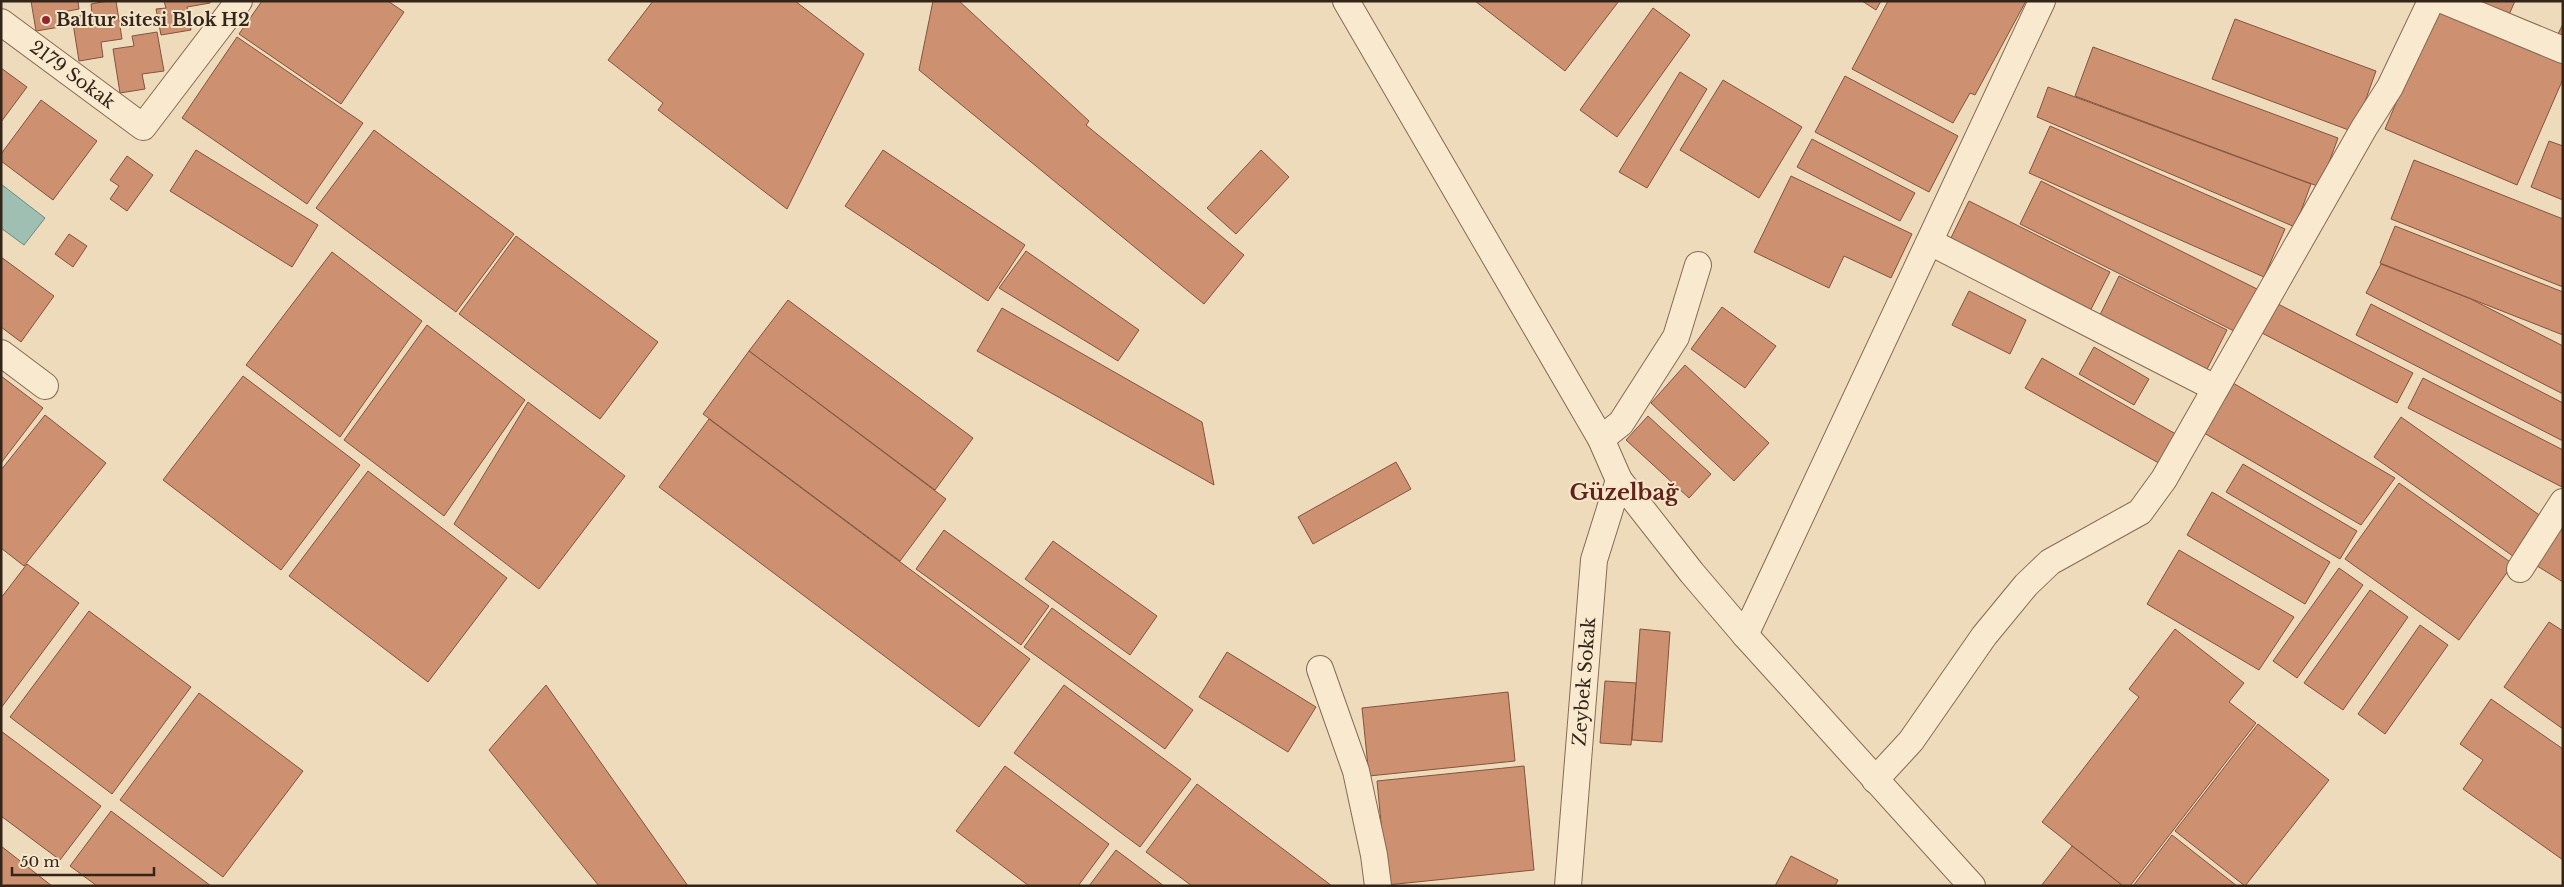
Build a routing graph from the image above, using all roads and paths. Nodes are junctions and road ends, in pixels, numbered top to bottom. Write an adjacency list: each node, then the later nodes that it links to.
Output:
1 (239, 1): 6 (street, 2179 Sokak)
2 (1346, 1): 13 (street)
3 (2042, 1): 8 (street)
4 (2431, 1): 12 (street)
5 (2445, 1): 7 (street)
6 (1, 22)
7 (2563, 50)
8 (1930, 242): 12 (street); 17 (street)
9 (1698, 265): 13 (street)
10 (1, 353): 11 (street)
11 (45, 386)
12 (2215, 388): 19 (street)
13 (1601, 439): 14 (street)
14 (1619, 480): 17 (street); 21 (street, Zeybek Sokak)
15 (2563, 502): 16 (street)
16 (2520, 569)
17 (1746, 635): 19 (street)
18 (1320, 669): 20 (street)
19 (1876, 780): 22 (street)
20 (1378, 886)
21 (1568, 886)
22 (1972, 886)

